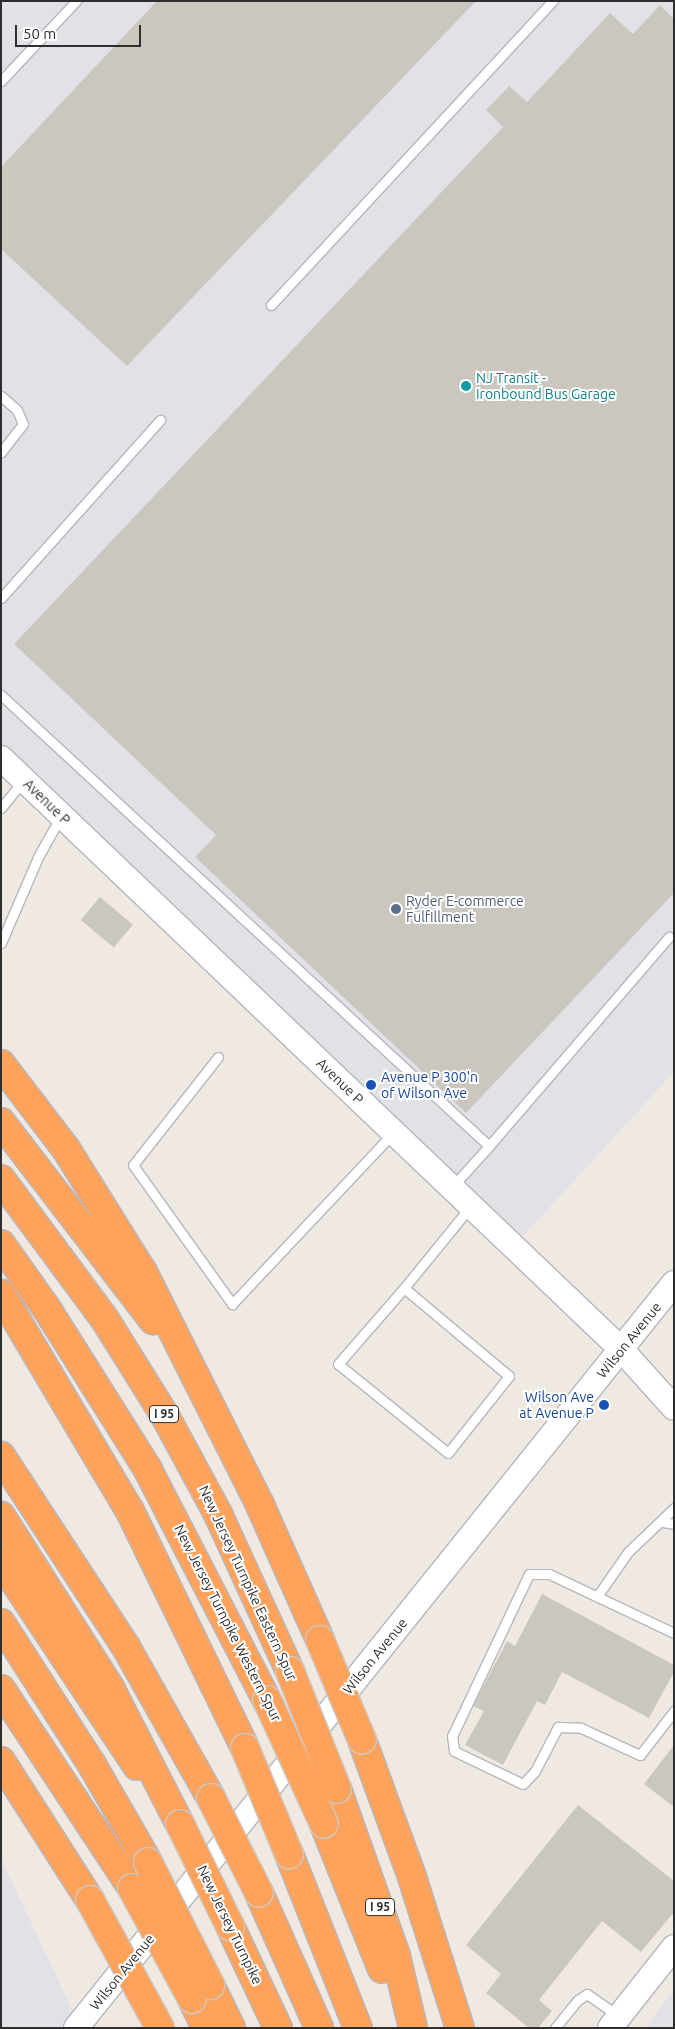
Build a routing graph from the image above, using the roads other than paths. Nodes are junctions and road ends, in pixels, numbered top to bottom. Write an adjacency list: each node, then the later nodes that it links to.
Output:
1 (76, 1): 3 (lane)
2 (553, 1): 4 (lane)
3 (1, 81)
4 (272, 305)
5 (1, 396): 7 (lane)
6 (160, 420): 8 (lane)
7 (1, 452)
8 (1, 598)
9 (1, 695): 20 (lane)
10 (1, 758): 11 (street, Avenue P)
11 (24, 780): 12 (lane); 13 (street, Avenue P)
12 (1, 808)
13 (62, 816): 15 (lane); 19 (street, Avenue P)
14 (669, 937): 20 (lane)
15 (1, 943)
16 (218, 1057): 19 (lane)
17 (1, 1064): 29 (highway)
18 (1, 1122): 29 (highway)
19 (394, 1132): 22 (street, Avenue P)
20 (489, 1146): 22 (lane)
21 (1, 1179): 58 (highway, New Jersey Turnpike Eastern Spur / I 95, bridge)
22 (452, 1187): 23 (street, Avenue P)
23 (472, 1206): 26 (lane); 28 (street, Avenue P)
24 (1, 1244): 57 (highway, New Jersey Turnpike Western Spur / I 95, bridge)
25 (674, 1283): 28 (street, Wilson Avenue)
26 (404, 1288): 26 (lane)
27 (1, 1294): 56 (highway, bridge)
28 (621, 1349): 30 (street, Avenue P); 47 (street, Wilson Avenue)
29 (190, 1369): 59 (highway, bridge)
30 (674, 1408)
31 (1, 1456): 55 (highway, bridge)
32 (674, 1508): 34 (lane)
33 (1, 1516): 45 (highway)
34 (663, 1522): 35 (lane); 37 (lane)
35 (674, 1524)
36 (1, 1561): 45 (highway)
37 (598, 1596): 39 (lane); 41 (lane)
38 (1, 1623): 48 (highway, bridge)
39 (674, 1633)
40 (1, 1689): 48 (highway, bridge)
41 (674, 1711)
42 (1, 1754): 44 (highway)
43 (1, 1761): 44 (highway)
44 (19, 1786): 47 (highway, bridge)
45 (180, 1824): 54 (highway, New Jersey Turnpike, bridge)
46 (674, 1947): 49 (street)
47 (128, 1965): 50 (street, Wilson Avenue); 51 (highway, bridge)
48 (201, 1992): 52 (highway); 53 (highway)
49 (614, 2022): 60 (lane)
50 (76, 2028)
51 (160, 2028)
52 (206, 2028)
53 (231, 2028)
54 (278, 2028)
55 (319, 2028)
56 (358, 2028)
57 (407, 2028)
58 (413, 2028)
59 (460, 2028)
60 (555, 2028)

